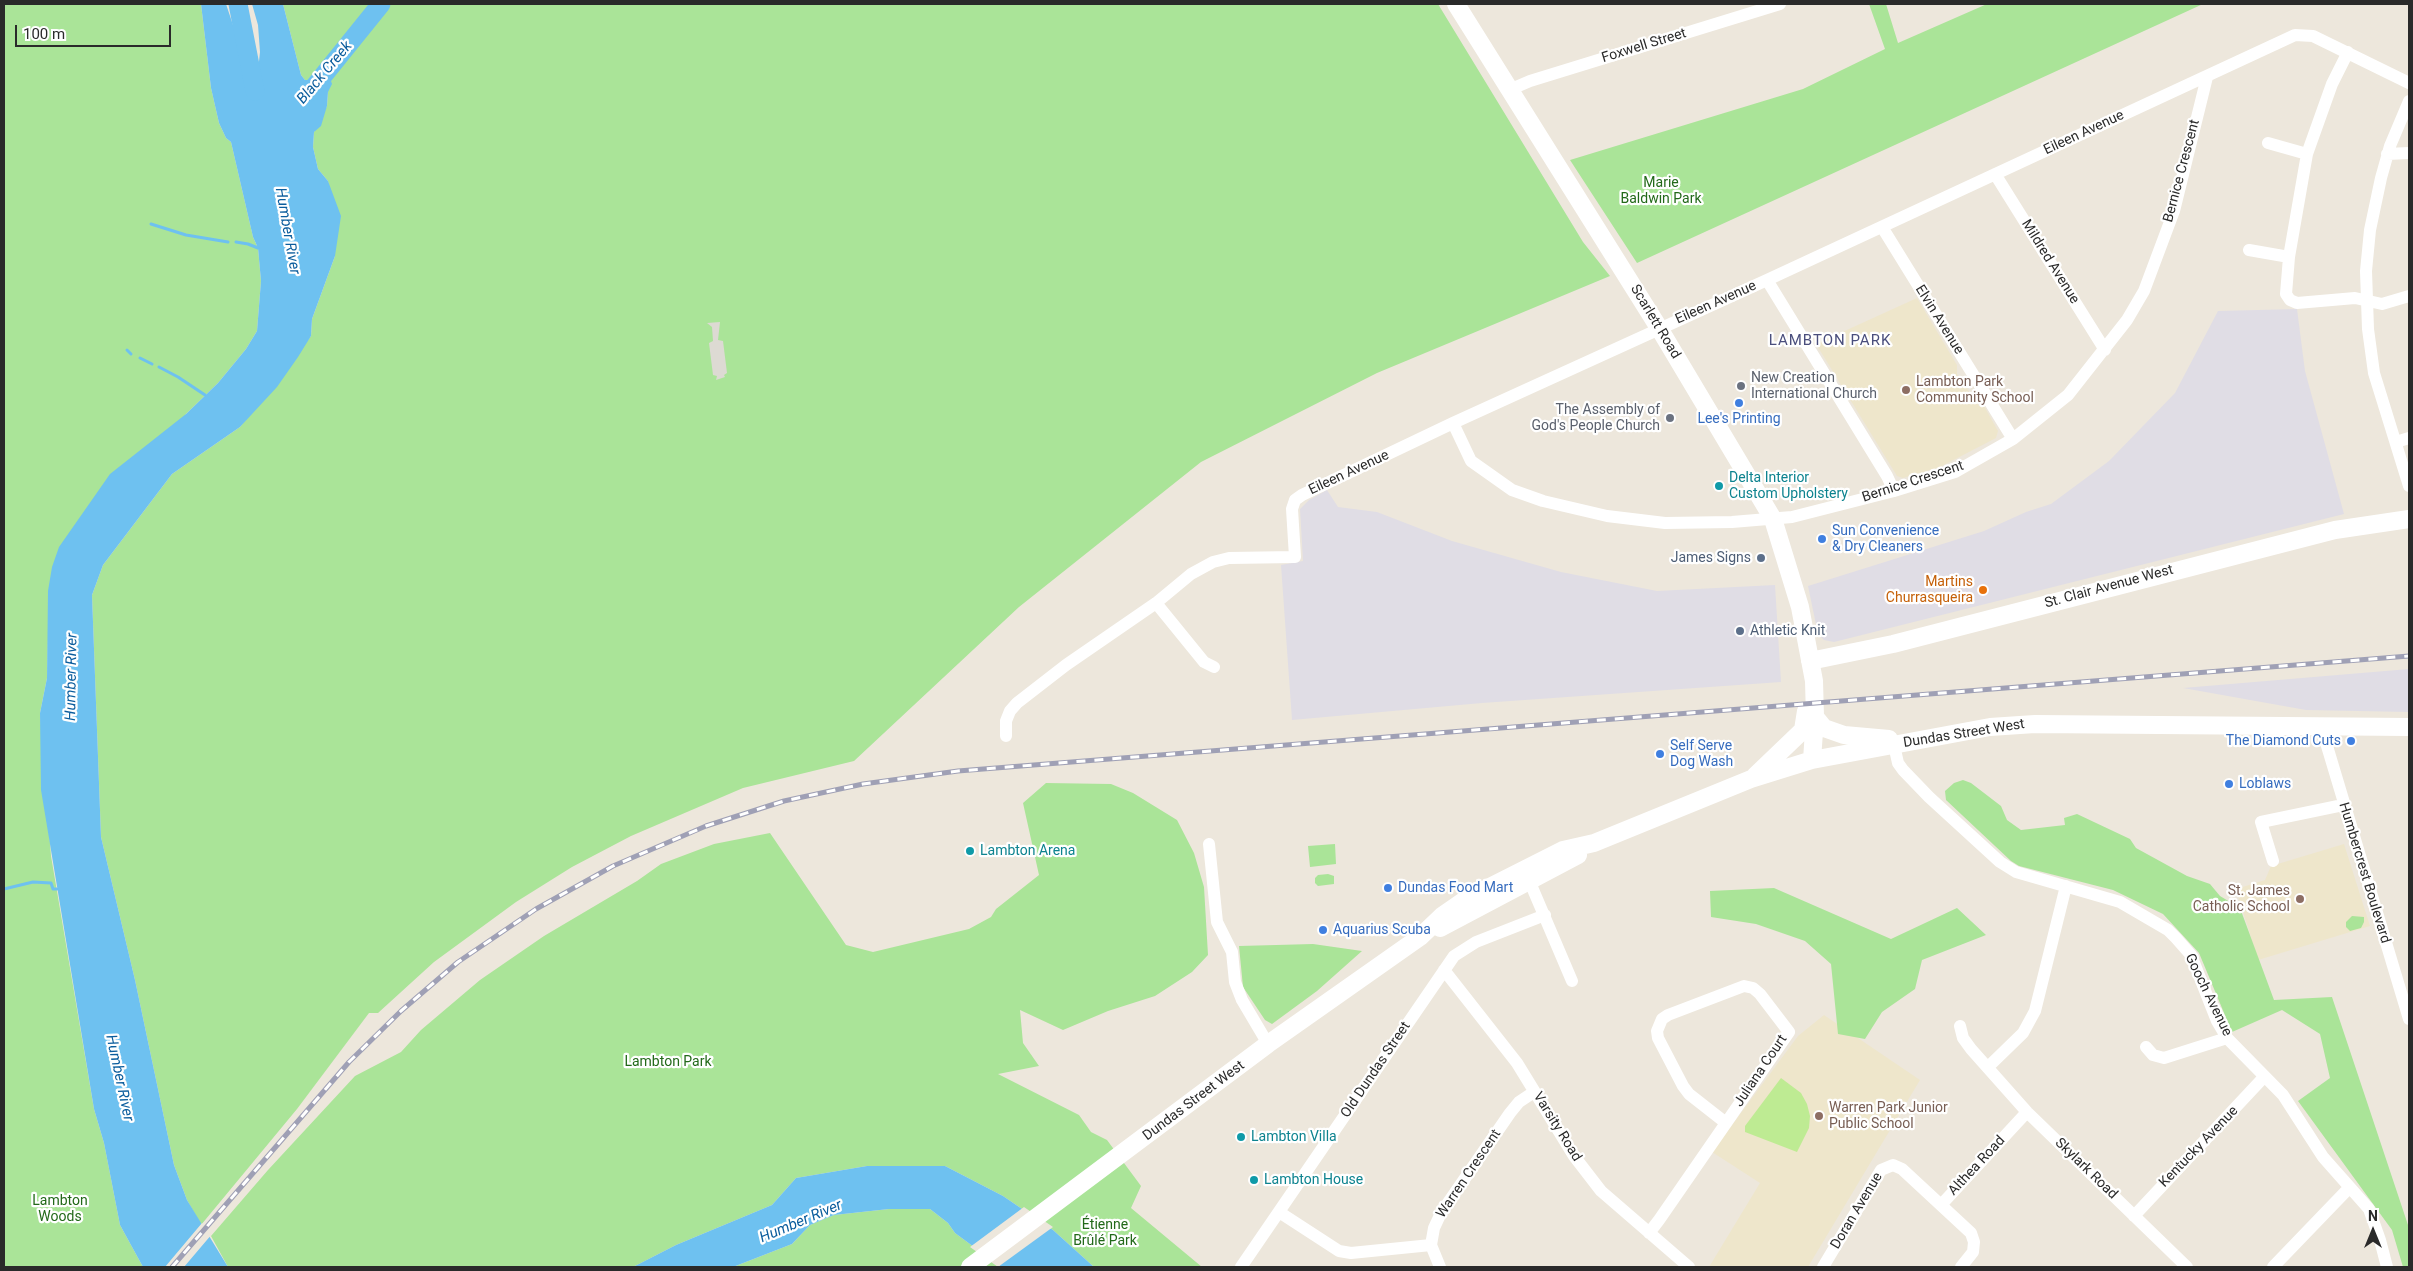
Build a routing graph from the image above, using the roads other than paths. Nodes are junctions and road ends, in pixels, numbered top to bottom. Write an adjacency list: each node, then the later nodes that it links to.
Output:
1 (1456, 4): 6 (main road, Scarlett Road)
2 (1780, 4): 6 (street, Foxwell Street)
3 (2348, 52): 4 (street, Eileen Avenue); 5 (street, Eileen Avenue); 10 (street)
4 (2207, 77): 12 (street, Eileen Avenue); 20 (street, Bernice Crescent)
5 (2409, 84)
6 (1510, 90): 19 (main road, Scarlett Road)
7 (2409, 101): 11 (street)
8 (2268, 143): 10 (street)
9 (2409, 153): 11 (street)
10 (2307, 154): 15 (street)
11 (2387, 154): 18 (street)
12 (1995, 174): 13 (street, Eileen Avenue); 20 (street, Mildred Avenue)
13 (1882, 227): 16 (street, Eileen Avenue); 22 (street, Elvin Avenue)
14 (2249, 250): 15 (street)
15 (2289, 257): 18 (street)
16 (1767, 280): 19 (street, Eileen Avenue); 26 (street)
17 (2409, 296): 18 (street)
18 (2367, 302): 24 (street)
19 (1659, 328): 21 (street, Eileen Avenue); 27 (main road, Scarlett Road)
20 (2105, 350): 22 (street, Bernice Crescent)
21 (1453, 423): 27 (street, Bernice Crescent); 29 (street, Eileen Avenue)
22 (2013, 438): 26 (street, Bernice Crescent)
23 (2409, 438): 24 (street)
24 (2396, 442): 25 (street)
25 (2409, 486)
26 (1894, 491): 27 (street, Bernice Crescent)
27 (1773, 518): 30 (main road, Scarlett Road)
28 (2409, 519): 30 (main road, St. Clair Avenue West)
29 (1156, 603): 31 (street); 35 (street, Eileen Avenue)
30 (1810, 661): 32 (main road, Scarlett Road); 39 (main road, Scarlett Road)
31 (1214, 667)
32 (1815, 717): 36 (main road); 38 (main road, Scarlett Road)
33 (2321, 726): 34 (main road, Dundas Street West); 36 (main road, Dundas Street West); 40 (street, Humbercrest Boulevard)
34 (2409, 727)
35 (1006, 736)
36 (1912, 742): 37 (main road, Dundas Street West)
37 (1894, 745): 38 (main road, Dundas Street West); 44 (street, Gooch Avenue)
38 (1812, 760): 39 (main road, Dundas Street West)
39 (1751, 779): 43 (main road, Dundas Street West)
40 (2343, 805): 42 (street); 48 (street, Humbercrest Boulevard)
41 (1209, 844): 51 (street)
42 (2273, 861)
43 (1526, 874): 45 (street); 51 (main road, Dundas Street West)
44 (2066, 886): 50 (street, Gooch Avenue); 53 (street)
45 (1545, 915): 46 (street, Old Dundas Street); 47 (street)
46 (1444, 970): 55 (street, Varsity Road); 60 (street, Old Dundas Street)
47 (1572, 981)
48 (2409, 1019)
49 (1960, 1026): 53 (street, Skylark Road)
50 (2227, 1038): 52 (street); 54 (street, Gooch Avenue)
51 (1268, 1044): 64 (main road, Dundas Street West)
52 (2146, 1047)
53 (1988, 1067): 56 (street, Skylark Road)
54 (2264, 1077): 58 (street, Gooch Avenue); 61 (street, Kentucky Avenue)
55 (1534, 1092): 62 (street, Varsity Road); 63 (street, Warren Crescent)
56 (2027, 1112): 59 (street, Althea Road); 61 (street, Skylark Road)
57 (1726, 1123): 57 (street, Juliana Court); 62 (street, Juliana Court)
58 (2349, 1188): 71 (street); 72 (street, Gooch Avenue)
59 (1941, 1205): 68 (street, Doran Avenue); 69 (street, Althea Road)
60 (1279, 1212): 63 (street); 65 (street, Old Dundas Street)
61 (2134, 1216): 70 (street, Skylark Road)
62 (1649, 1233): 67 (street, Varsity Road)
63 (1431, 1245): 66 (street)
64 (970, 1267)
65 (1242, 1267)
66 (1440, 1267)
67 (1689, 1267)
68 (1823, 1267)
69 (1961, 1267)
70 (2187, 1267)
71 (2272, 1267)
72 (2387, 1267)

